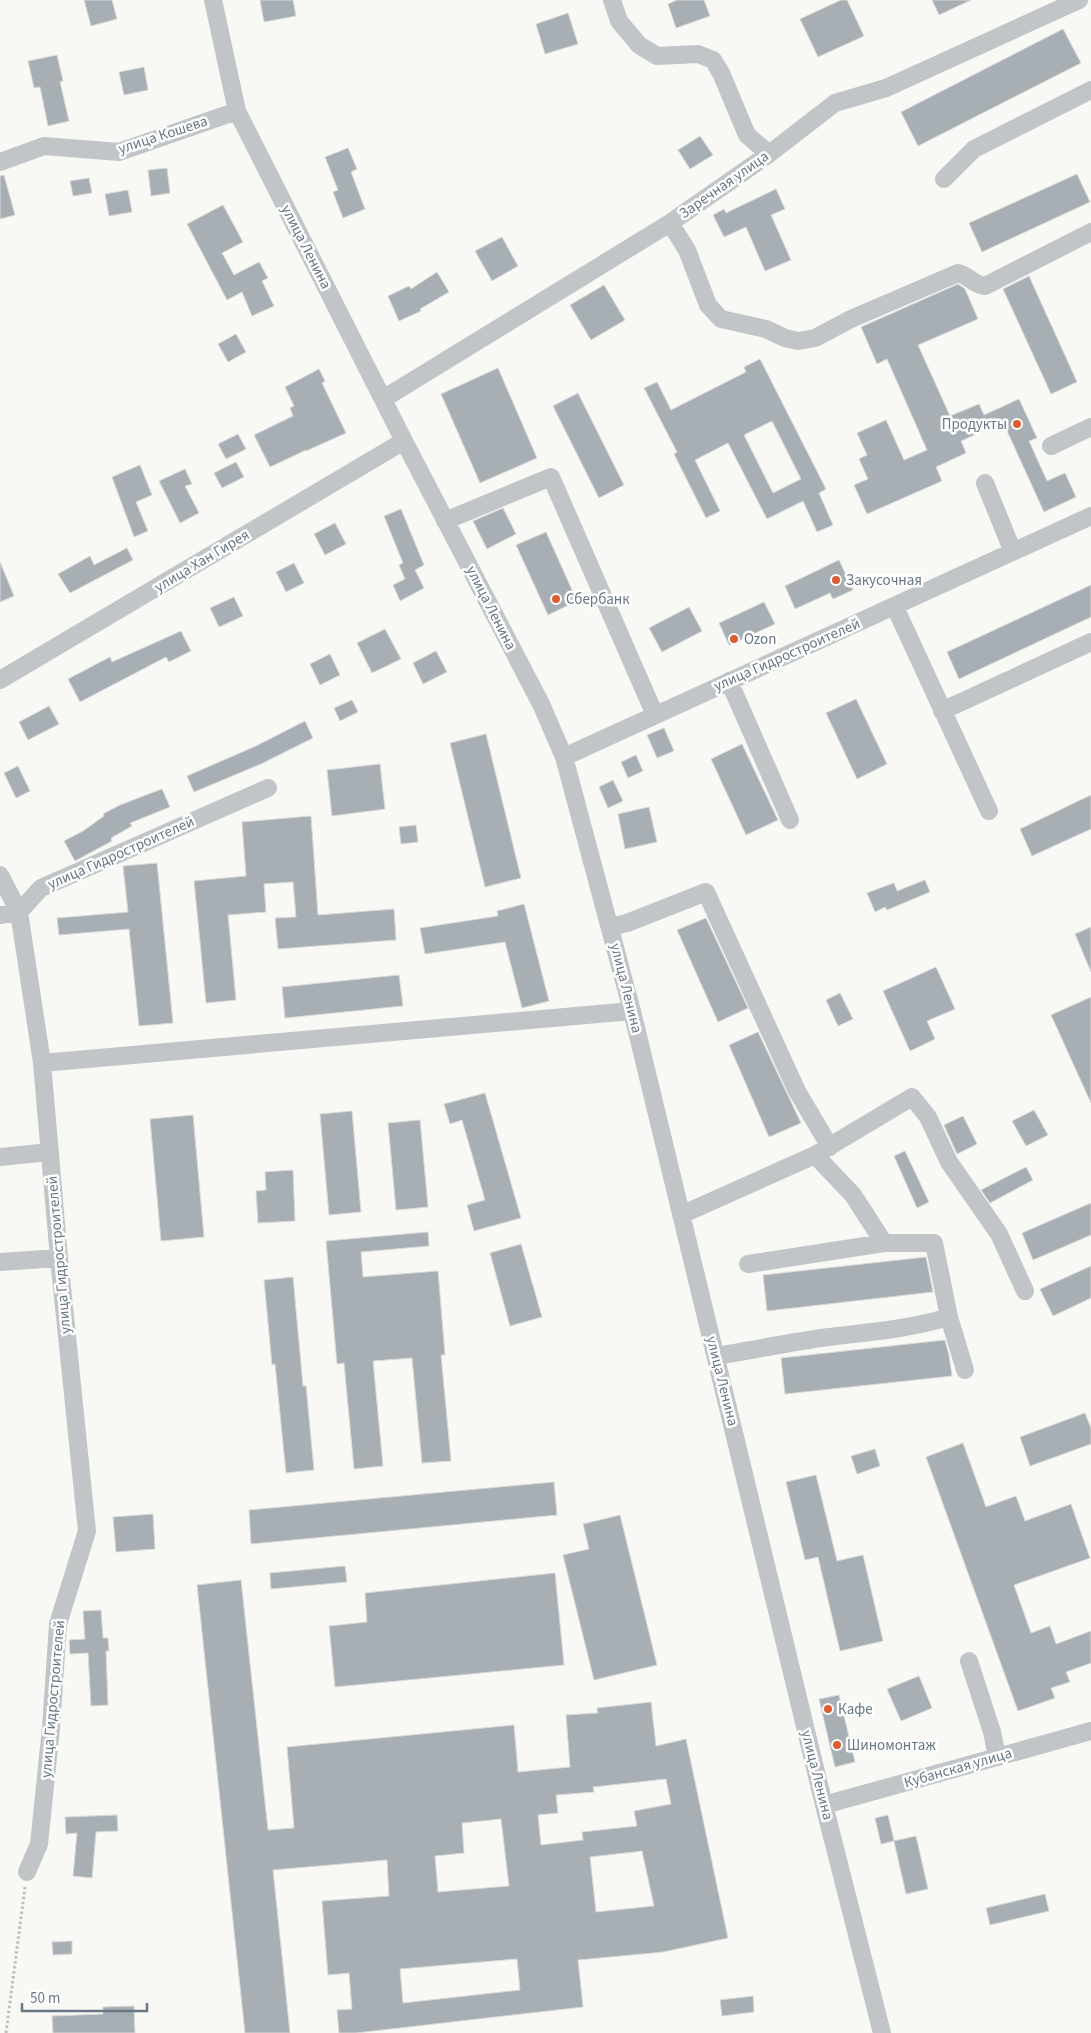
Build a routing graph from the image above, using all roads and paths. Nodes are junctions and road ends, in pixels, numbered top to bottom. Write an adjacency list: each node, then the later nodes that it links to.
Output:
1 (213, 0): 5 (street, улица Ленина)
2 (612, 0): 6 (street)
3 (1079, 0): 6 (street, Заречная улица)
4 (1091, 90): 8 (street)
5 (237, 111): 7 (street, улица Кошева); 11 (street, улица Ленина)
6 (769, 154): 9 (street, Заречная улица)
7 (0, 162)
8 (944, 179)
9 (670, 223): 10 (street); 11 (street, Заречная улица)
10 (1091, 232)
11 (383, 399): 13 (street, улица Ленина)
12 (1091, 427): 14 (street)
13 (404, 441): 17 (street, улица Ленина); 21 (street, улица Хан Гирея)
14 (1050, 446)
15 (985, 483): 18 (street)
16 (1091, 516): 18 (street, улица Гидростроителей)
17 (445, 521): 24 (street); 25 (street, улица Ленина)
18 (1013, 552): 19 (street, улица Гидростроителей)
19 (895, 607): 22 (street, улица Гидростроителей); 23 (street)
20 (1091, 642): 23 (street)
21 (0, 680)
22 (729, 681): 24 (street, улица Гидростроителей); 28 (street)
23 (942, 711): 27 (street)
24 (655, 715): 25 (street, улица Гидростроителей)
25 (564, 757): 32 (street, улица Ленина)
26 (268, 788): 30 (street, улица Гидростроителей)
27 (989, 811)
28 (790, 820)
29 (0, 875): 30 (street)
30 (19, 912): 31 (street); 34 (street, улица Гидростроителей)
31 (0, 915)
32 (610, 927): 33 (street, улица Ленина); 35 (street)
33 (632, 1011): 34 (street); 38 (street, улица Ленина)
34 (42, 1063): 36 (street, улица Гидростроителей)
35 (822, 1151): 38 (street); 39 (street); 43 (street)
36 (50, 1152): 37 (street); 40 (street, улица Гидростроителей)
37 (0, 1157)
38 (681, 1215): 45 (street, улица Ленина)
39 (884, 1242): 42 (street); 44 (street)
40 (59, 1258): 41 (street); 51 (street, улица Гидростроителей)
41 (0, 1262)
42 (748, 1264)
43 (1025, 1291)
44 (949, 1317): 45 (street); 46 (street)
45 (716, 1356): 50 (street, улица Ленина)
46 (965, 1370)
47 (969, 1661): 49 (street)
48 (1091, 1731): 49 (street, Кубанская улица)
49 (997, 1757): 50 (street, Кубанская улица)
50 (824, 1805): 53 (street, улица Ленина)
51 (27, 1872): 52 (path)
52 (6, 2033)
53 (882, 2033)

